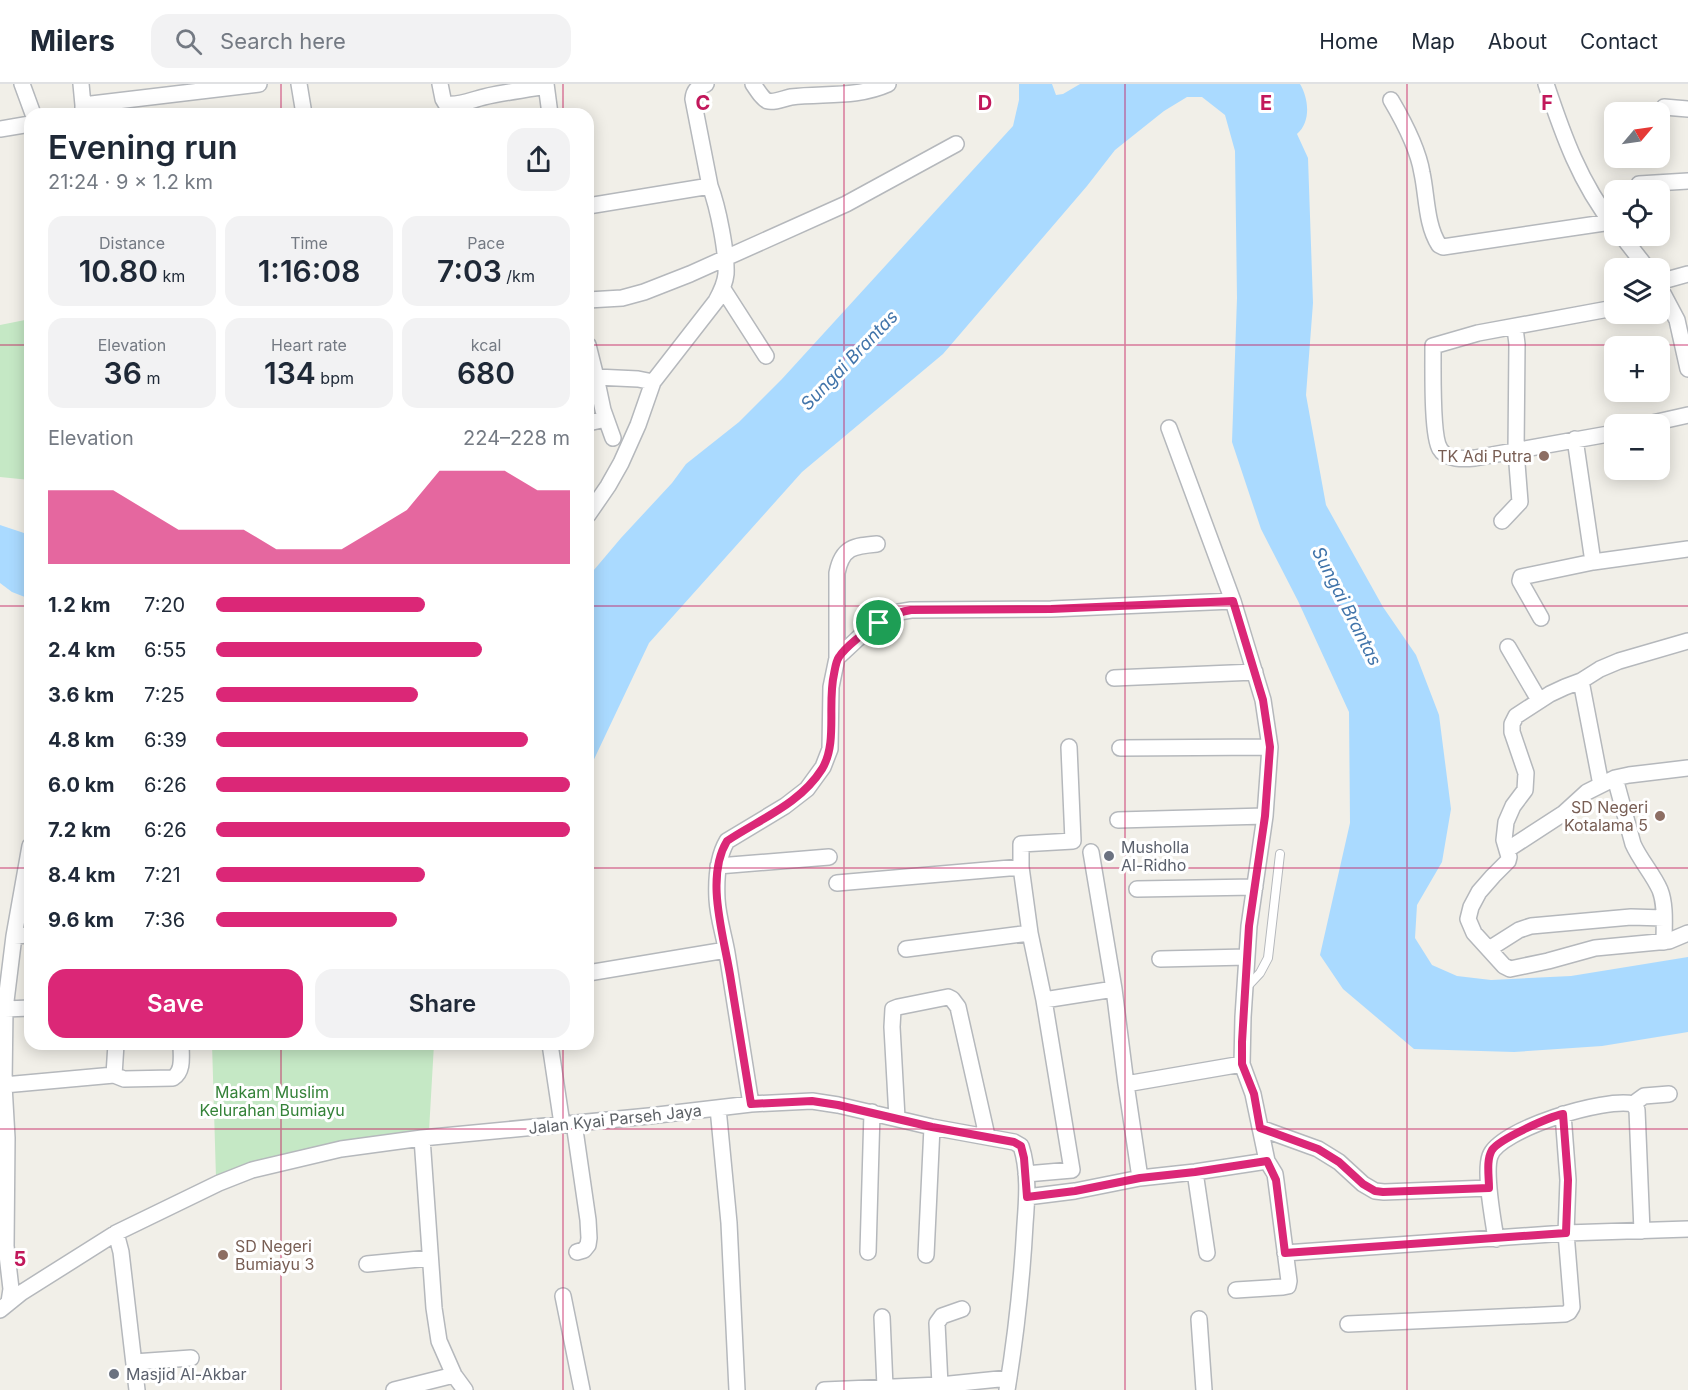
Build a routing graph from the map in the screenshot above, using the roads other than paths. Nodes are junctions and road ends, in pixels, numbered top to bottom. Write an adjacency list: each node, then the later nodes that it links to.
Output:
1 (22, 84): 14 (street)
2 (81, 84): 15 (street)
3 (259, 84): 11 (street)
4 (299, 84): 17 (street)
5 (440, 84): 10 (street)
6 (706, 84): 26 (street)
7 (753, 84): 8 (street)
8 (888, 84)
9 (1546, 84): 28 (street)
10 (546, 85): 18 (street)
11 (181, 89): 13 (street)
12 (1391, 100): 29 (street)
13 (122, 107): 16 (street)
14 (31, 108)
15 (83, 108)
16 (102, 108)
17 (303, 108)
18 (549, 108)
19 (1670, 108): 20 (street)
20 (1688, 109)
21 (24, 125): 22 (street)
22 (0, 129)
23 (956, 144): 31 (street)
24 (1688, 181): 25 (street)
25 (1670, 182)
26 (710, 186): 27 (street); 31 (street)
27 (594, 205)
28 (1604, 211)
29 (1604, 225)
30 (1630, 246): 32 (street)
31 (726, 258): 35 (street); 36 (street)
32 (1639, 258)
33 (1688, 274): 34 (street)
34 (1670, 285)
35 (723, 289): 41 (street); 45 (street)
36 (594, 300)
37 (1670, 304): 39 (street)
38 (1604, 310): 40 (street)
39 (1682, 319): 43 (street)
40 (1515, 328): 54 (street); 54 (street)
41 (766, 356)
42 (594, 368): 44 (street)
43 (1688, 369)
44 (596, 376): 45 (street); 47 (street)
45 (653, 382): 55 (street)
46 (1688, 415): 48 (street)
47 (606, 419): 49 (street); 52 (street)
48 (1670, 419)
49 (594, 422)
50 (1169, 428): 60 (street)
51 (1604, 435): 53 (street)
52 (613, 438)
53 (1575, 439): 54 (street); 59 (street)
54 (1516, 451): 56 (street)
55 (594, 506)
56 (1502, 521)
57 (877, 544): 64 (street)
58 (1688, 549): 59 (street)
59 (1593, 562): 61 (street)
60 (1233, 601): 64 (street); 65 (street)
61 (1541, 618)
62 (1688, 641): 67 (street)
63 (1508, 647): 68 (street)
64 (837, 658): 81 (street)
65 (1255, 672): 66 (street); 70 (street)
66 (1114, 678)
67 (1581, 681): 68 (street); 74 (street)
68 (1539, 700): 77 (street)
69 (1070, 747): 82 (street)
70 (1270, 747): 71 (street); 75 (street)
71 (1120, 748)
72 (1688, 768): 73 (street)
73 (1615, 778): 74 (street); 87 (street)
74 (1601, 785): 77 (street)
75 (1265, 816): 76 (street); 84 (street)
76 (1118, 820)
77 (1507, 849): 94 (street)
78 (1091, 852): 99 (street)
79 (1280, 854): 100 (lane)
80 (829, 857): 81 (street)
81 (718, 866): 95 (street)
82 (1021, 867): 83 (street); 88 (street)
83 (837, 883)
84 (1256, 887): 85 (street); 96 (street)
85 (1137, 889)
86 (24, 899): 91 (street)
87 (1664, 918): 92 (street); 94 (street)
88 (1030, 933): 93 (street); 101 (street)
89 (1688, 933): 92 (street)
90 (24, 935): 91 (street)
91 (14, 936): 103 (street)
92 (1664, 942): 94 (street)
93 (906, 949)
94 (1488, 949)
95 (726, 950): 98 (street); 112 (street)
96 (1247, 957): 97 (street); 100 (street)
97 (1160, 959)
98 (594, 972)
99 (1114, 989): 101 (street); 109 (street)
100 (1245, 989): 107 (street)
101 (1044, 1000): 124 (street)
102 (24, 1008): 103 (street)
103 (5, 1009): 110 (street)
104 (116, 1050): 108 (street)
105 (181, 1050): 108 (street)
106 (551, 1050): 118 (street)
107 (1242, 1064): 109 (street); 120 (street)
108 (114, 1075): 110 (street)
109 (1126, 1084): 127 (street)
110 (4, 1085): 145 (street)
111 (1669, 1094): 113 (street)
112 (751, 1104): 114 (street, Jalan Kyai Parseh Jaya); 115 (street, Jalan Kyai Parseh Jaya)
113 (1633, 1104): 116 (street); 132 (street)
114 (718, 1108): 118 (street, Jalan Kyai Parseh Jaya); 160 (street)
115 (872, 1112): 117 (street, Jalan Kyai Parseh Jaya); 137 (street)
116 (1563, 1114): 128 (street); 134 (street)
117 (897, 1118): 119 (street, Jalan Kyai Parseh Jaya); 121 (street)
118 (568, 1123): 122 (street, Jalan Kyai Parseh Jaya); 136 (street)
119 (932, 1127): 121 (street, Jalan Kyai Parseh Jaya); 140 (street)
120 (1260, 1128): 123 (street); 128 (street)
121 (987, 1136): 126 (street, Jalan Kyai Parseh Jaya)
122 (422, 1138): 133 (street, Jalan Kyai Parseh Jaya); 141 (street)
123 (1267, 1161): 125 (street); 139 (street)
124 (1072, 1170): 126 (street); 129 (street)
125 (1195, 1172): 127 (street); 138 (street)
126 (1026, 1174): 130 (street, Jalan Kyai Parseh Jaya)
127 (1140, 1178): 129 (street)
128 (1489, 1188): 135 (street)
129 (1075, 1191): 130 (street)
130 (1027, 1197): 154 (street, Jalan Kyai Parseh Jaya)
131 (1688, 1229): 132 (street)
132 (1642, 1231): 134 (street)
133 (116, 1233): 145 (street, Jalan Kyai Parseh Jaya); 151 (street)
134 (1566, 1233): 135 (street); 149 (street)
135 (1496, 1239): 139 (street)
136 (578, 1252)
137 (868, 1252)
138 (1207, 1253)
139 (1285, 1253): 143 (street)
140 (926, 1255)
141 (430, 1258): 142 (street); 152 (street)
142 (367, 1264)
143 (1236, 1290)
144 (563, 1296): 159 (street)
145 (4, 1306)
146 (962, 1309): 153 (street)
147 (882, 1317): 155 (street)
148 (1198, 1319): 162 (street)
149 (1348, 1324)
150 (191, 1358): 151 (street)
151 (134, 1362): 156 (street)
152 (454, 1374): 157 (street); 158 (street)
153 (940, 1384): 154 (street); 155 (street)
154 (1008, 1384)
155 (885, 1387): 161 (street)
156 (137, 1390)
157 (393, 1390)
158 (465, 1390)
159 (582, 1390)
160 (737, 1390)
161 (824, 1390)
162 (1204, 1390)

